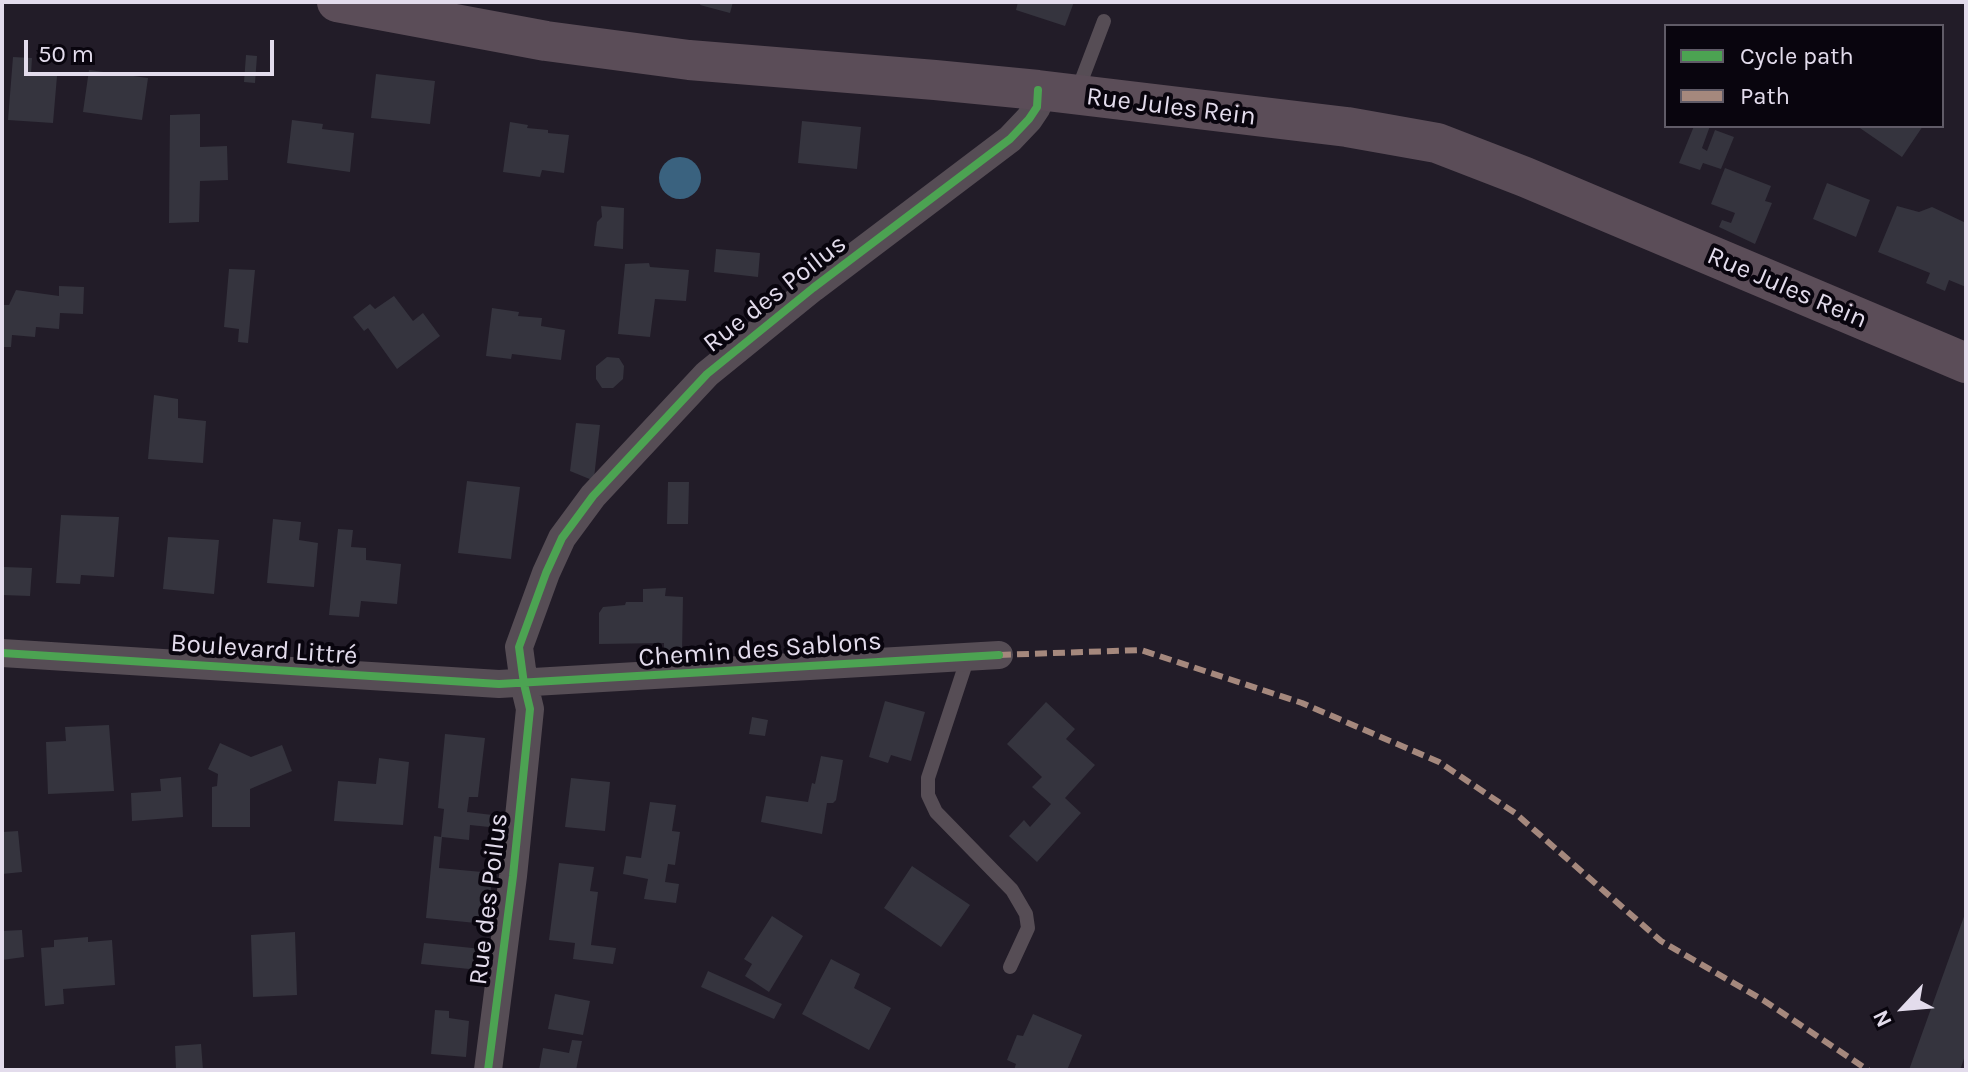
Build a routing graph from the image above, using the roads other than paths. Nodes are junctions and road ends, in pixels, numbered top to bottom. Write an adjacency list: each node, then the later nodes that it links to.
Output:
1 (337, 2): 3 (main road, Rue Jules Rein)
2 (1104, 21): 3 (lane)
3 (1057, 93): 4 (main road, Rue Jules Rein); 8 (street, Rue des Poilus)
4 (1966, 363)
5 (2, 653): 8 (street, Boulevard Littré)
6 (999, 655): 7 (street, Chemin des Sablons)
7 (968, 657): 8 (street, Chemin des Sablons); 9 (lane)
8 (524, 684): 10 (street, Rue des Poilus)
9 (1010, 967)
10 (488, 1070)

